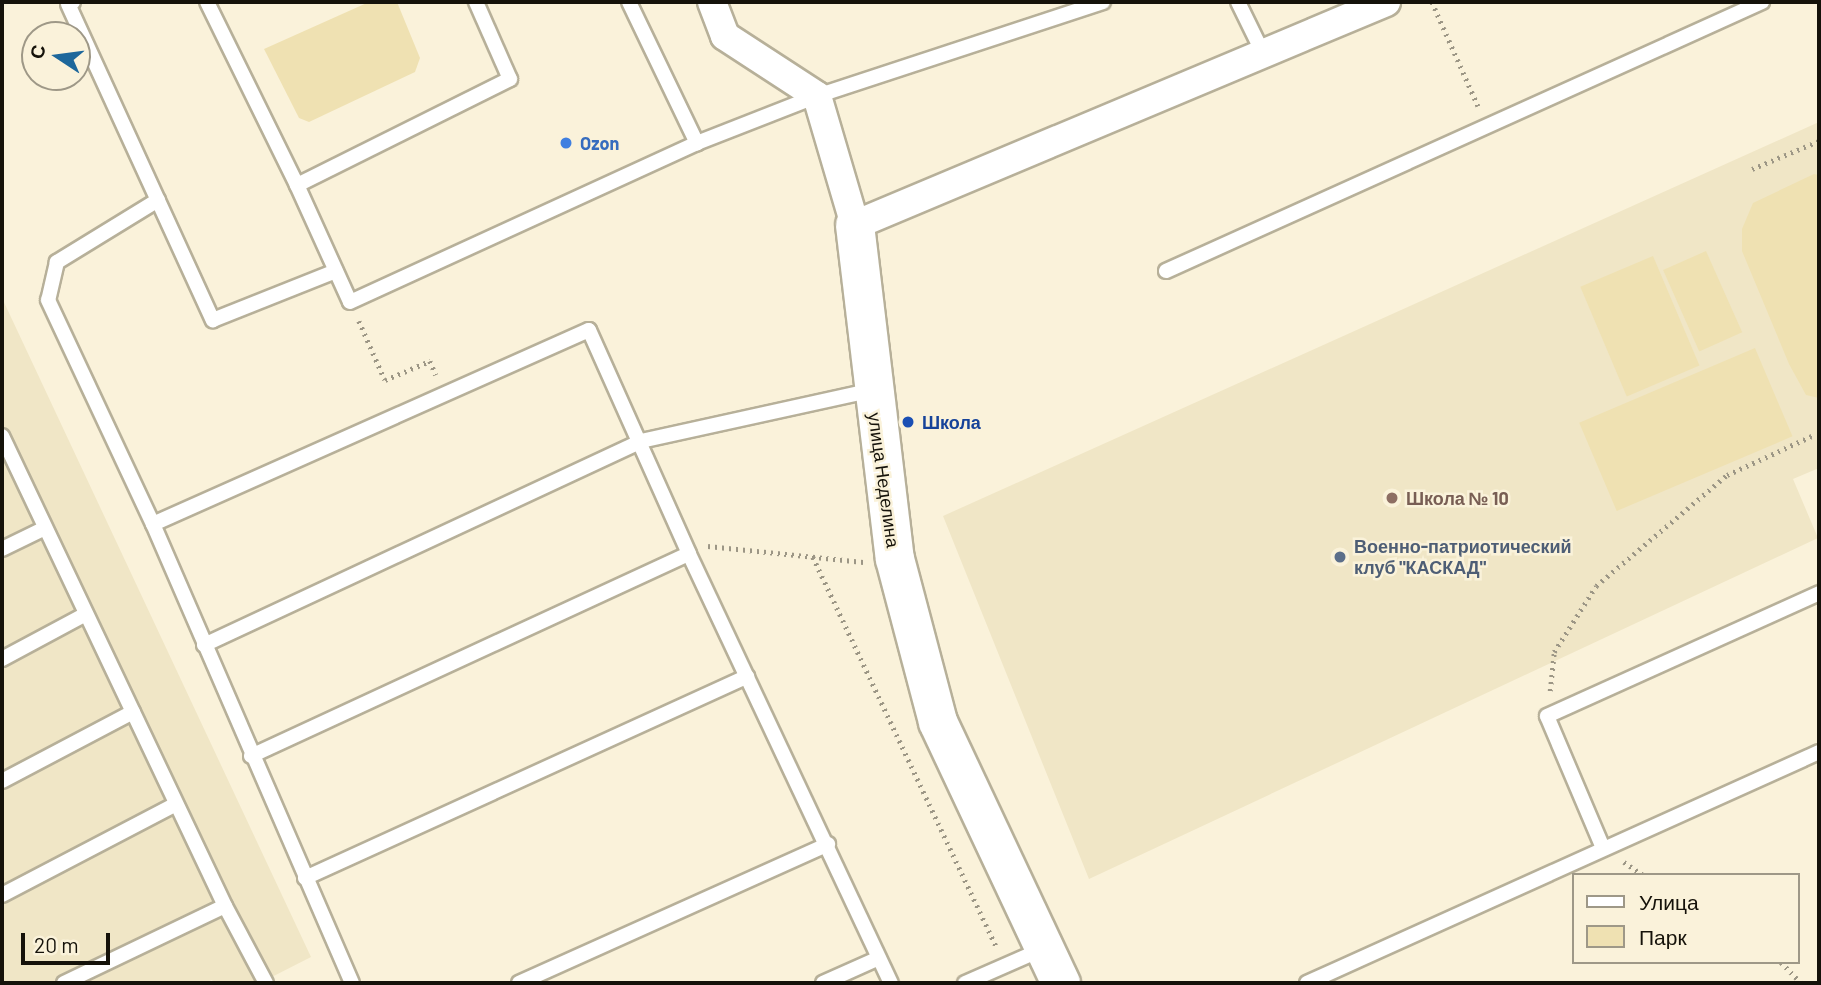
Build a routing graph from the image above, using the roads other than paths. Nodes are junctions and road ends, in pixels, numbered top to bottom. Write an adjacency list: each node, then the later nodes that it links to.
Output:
1 (73, 2): 14 (lane)
2 (207, 2): 13 (lane)
3 (476, 2): 13 (lane)
4 (629, 2): 12 (lane)
5 (712, 2): 11 (street)
6 (1102, 2): 11 (lane)
7 (1238, 2): 10 (lane)
8 (1386, 2): 10 (street)
9 (1762, 2): 17 (lane)
10 (1264, 55): 15 (street)
11 (817, 96): 12 (lane); 15 (street, улица Неделина)
12 (696, 143): 16 (lane)
13 (297, 185): 16 (lane)
14 (158, 200): 16 (lane); 21 (lane)
15 (855, 225): 18 (street, улица Неделина)
16 (336, 271)
17 (1166, 271)
18 (872, 390): 20 (lane); 40 (street, улица Неделина)
19 (2, 436): 22 (lane)
20 (641, 441): 21 (lane); 24 (lane); 27 (lane)
21 (153, 524): 27 (lane)
22 (45, 528): 23 (lane); 26 (lane)
23 (2, 549)
24 (689, 555): 29 (lane); 32 (lane)
25 (1819, 593): 36 (lane)
26 (86, 614): 28 (lane); 30 (lane)
27 (204, 645): 32 (lane)
28 (2, 659)
29 (747, 677): 35 (lane); 37 (lane)
30 (133, 712): 33 (lane); 34 (lane)
31 (1819, 752): 36 (lane)
32 (251, 756): 37 (lane)
33 (2, 781)
34 (176, 804): 38 (lane); 39 (lane)
35 (828, 844): 41 (lane); 45 (lane)
36 (1603, 848): 50 (lane)
37 (305, 878): 44 (lane)
38 (2, 895)
39 (225, 906): 42 (lane); 43 (lane)
40 (1045, 948): 48 (lane); 49 (street, улица Неделина)
41 (879, 958): 46 (lane); 47 (lane)
42 (64, 983)
43 (267, 983)
44 (352, 983)
45 (519, 983)
46 (823, 983)
47 (891, 983)
48 (965, 983)
49 (1061, 983)
50 (1307, 983)

